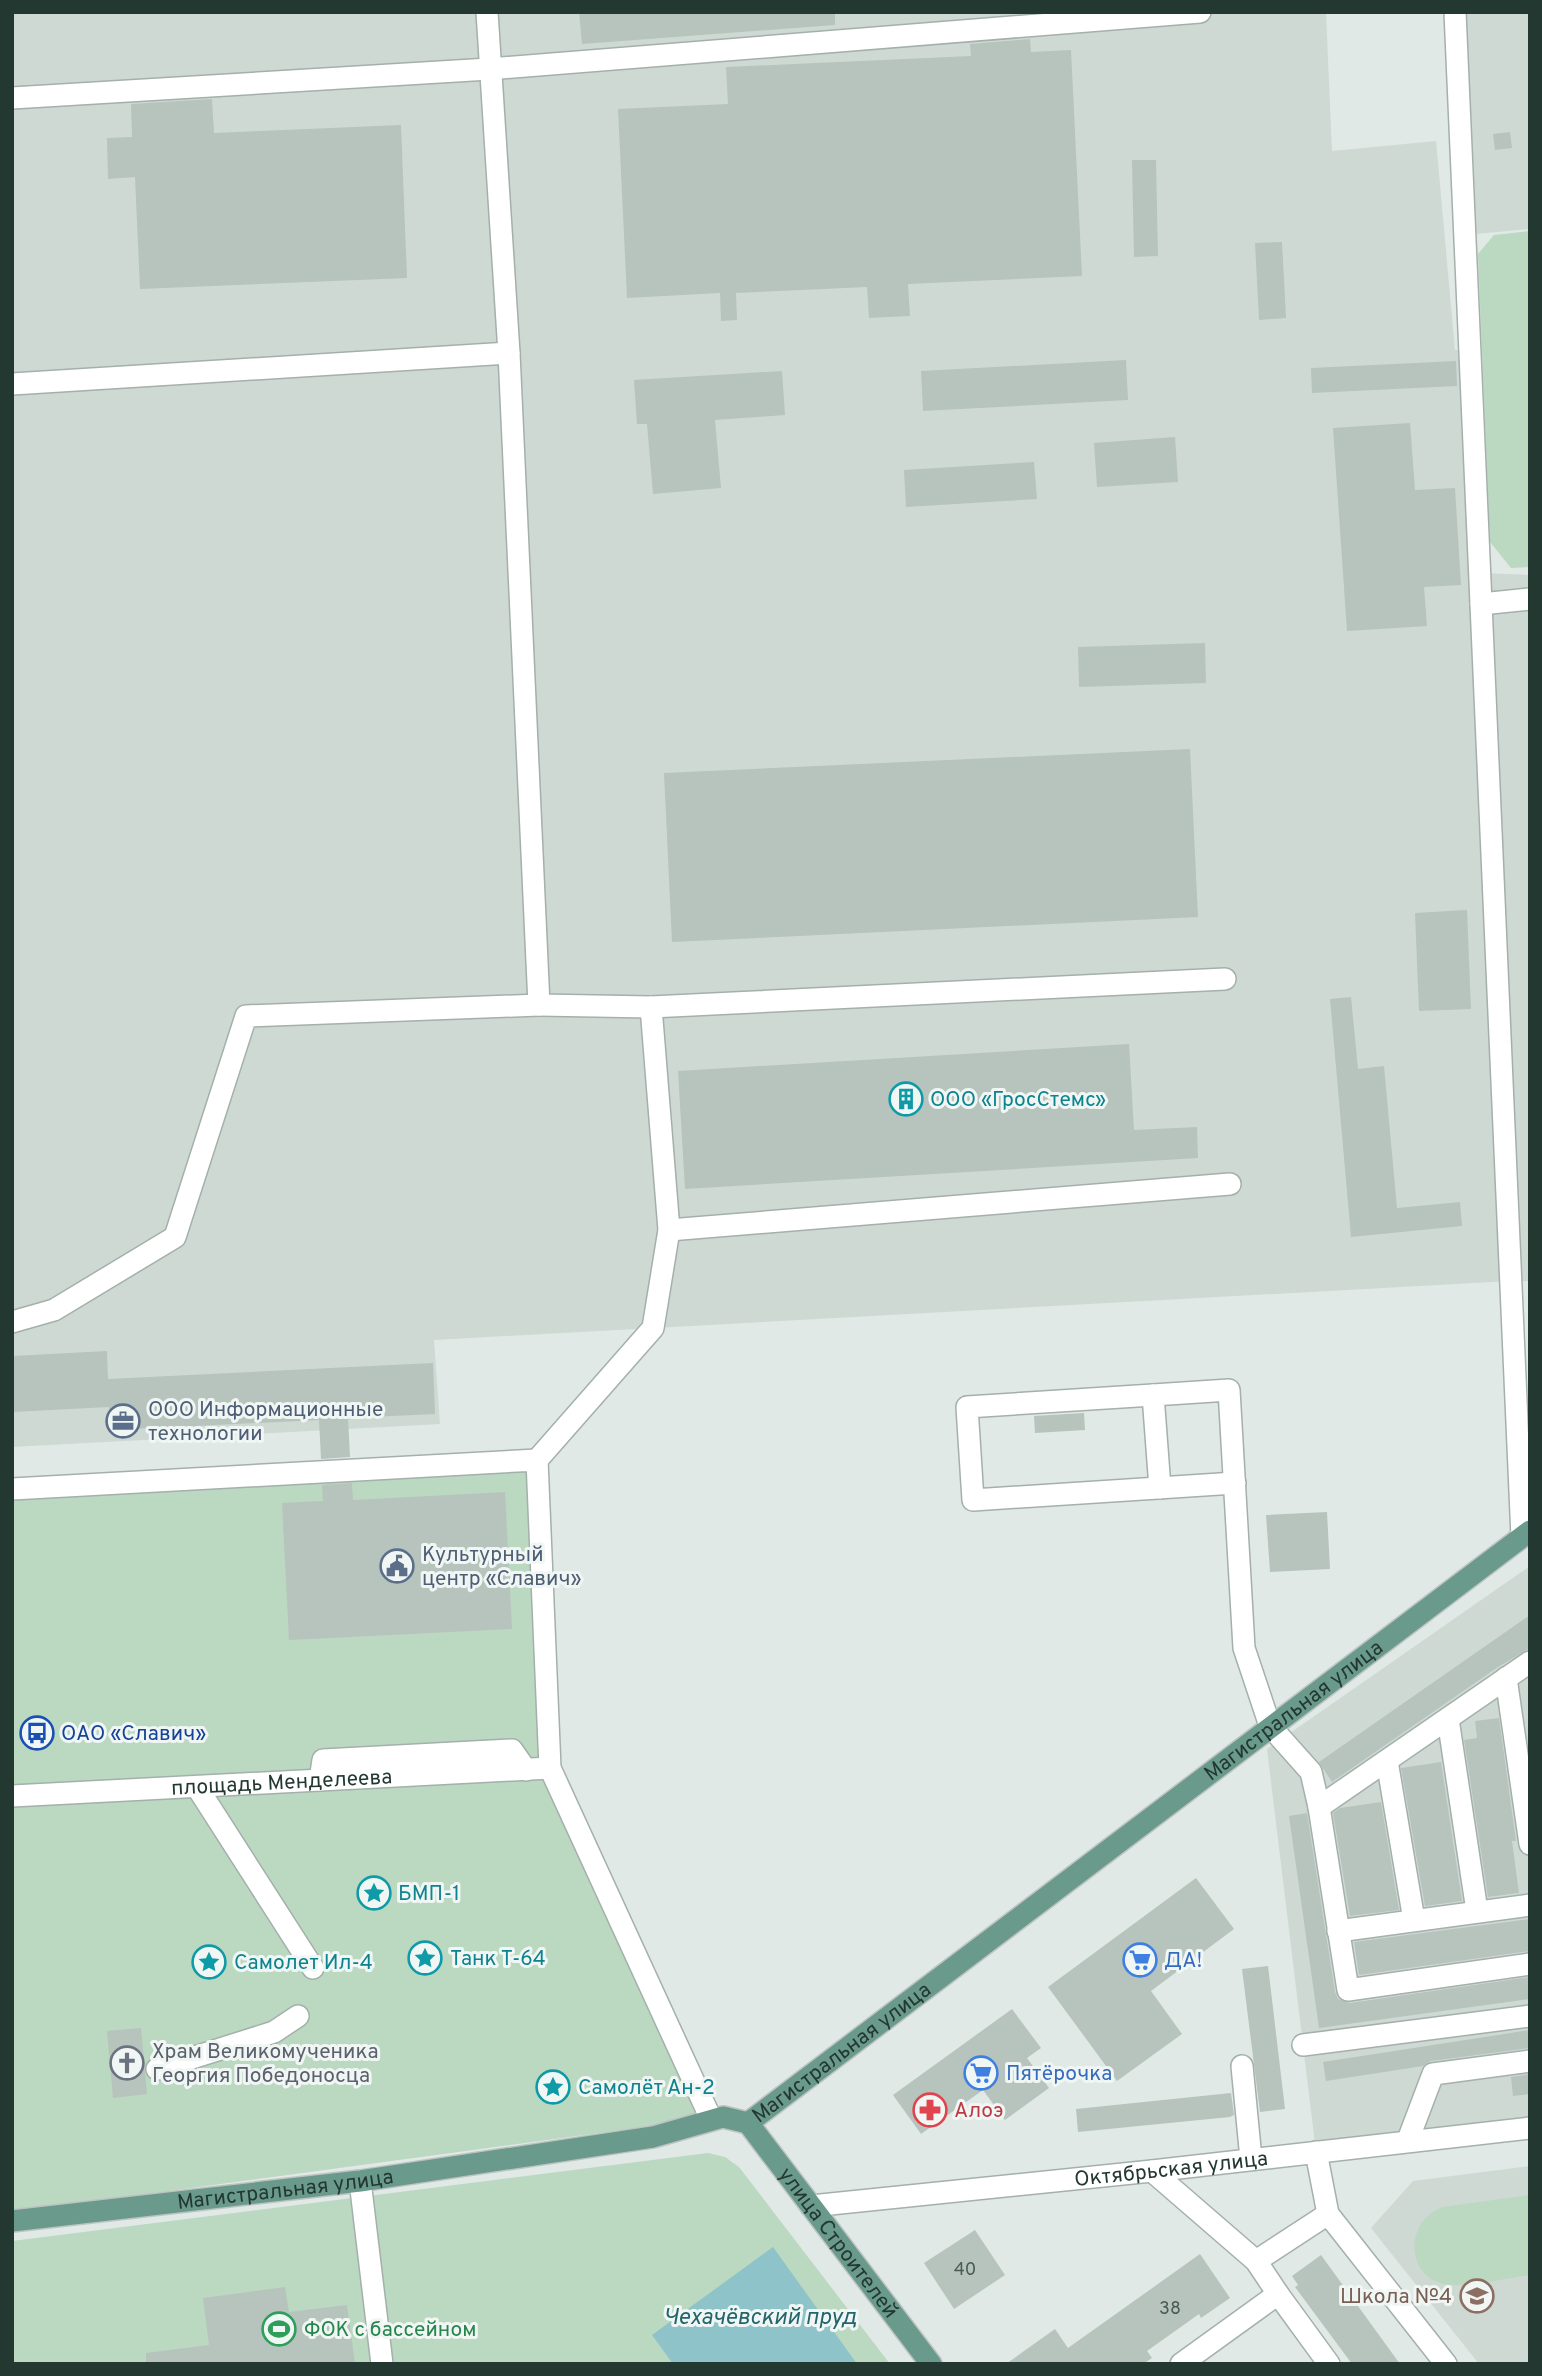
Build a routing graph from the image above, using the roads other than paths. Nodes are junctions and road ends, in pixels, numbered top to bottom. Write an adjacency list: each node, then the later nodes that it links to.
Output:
1 (487, 12): 4 (street)
2 (1200, 12): 4 (street)
3 (1455, 12): 9 (street)
4 (489, 69): 5 (street); 6 (street)
5 (12, 97)
6 (509, 353): 7 (street); 11 (street)
7 (12, 384)
8 (1530, 599): 9 (street)
9 (1481, 604): 21 (street)
10 (1224, 979): 12 (street)
11 (539, 1005): 12 (street); 15 (street)
12 (651, 1007): 14 (street)
13 (1230, 1184): 14 (street)
14 (669, 1230): 17 (street)
15 (12, 1322)
16 (1153, 1395): 18 (street); 19 (street); 19 (street)
17 (537, 1460): 20 (street); 27 (street)
18 (1235, 1483): 19 (street); 25 (street)
19 (1160, 1488)
20 (12, 1489)
21 (1526, 1534): 25 (main road, Магистральная улица)
22 (1530, 1661): 23 (street)
23 (1506, 1678): 24 (street); 31 (street)
24 (1448, 1719): 26 (street); 33 (street)
25 (1270, 1726): 30 (street); 45 (main road, Магистральная улица)
26 (1387, 1761): 30 (street); 34 (street)
27 (550, 1768): 28 (street, площадь Менделеева); 44 (street)
28 (197, 1787): 29 (street, площадь Менделеева); 37 (street)
29 (12, 1796)
30 (1319, 1807): 35 (street)
31 (1530, 1844)
32 (1530, 1905): 33 (street)
33 (1477, 1911): 34 (street)
34 (1414, 1920): 35 (street)
35 (1338, 1931): 36 (street)
36 (1530, 1965)
37 (313, 1968)
38 (1530, 2015): 40 (street)
39 (298, 2016): 43 (street)
40 (1303, 2046)
41 (1530, 2061): 47 (street)
42 (1242, 2066): 49 (street)
43 (157, 2069)
44 (711, 2119): 45 (main road, Магистральная улица); 51 (main road, Магистральная улица)
45 (748, 2123): 52 (main road, улица Строителей)
46 (1530, 2128): 47 (street, Октябрьская улица)
47 (1408, 2140): 48 (street, Октябрьская улица)
48 (1316, 2152): 49 (street, Октябрьская улица); 53 (street)
49 (1251, 2159): 50 (street, Октябрьская улица)
50 (1153, 2171): 52 (street, Октябрьская улица); 55 (street)
51 (360, 2181): 54 (main road, Магистральная улица); 57 (street)
52 (811, 2206): 58 (main road, улица Строителей)
53 (1328, 2214): 55 (street); 61 (street)
54 (12, 2221)
55 (1256, 2260): 56 (street)
56 (1278, 2294): 59 (street); 60 (street)
57 (382, 2364)
58 (931, 2364)
59 (1181, 2364)
60 (1329, 2364)
61 (1446, 2364)

